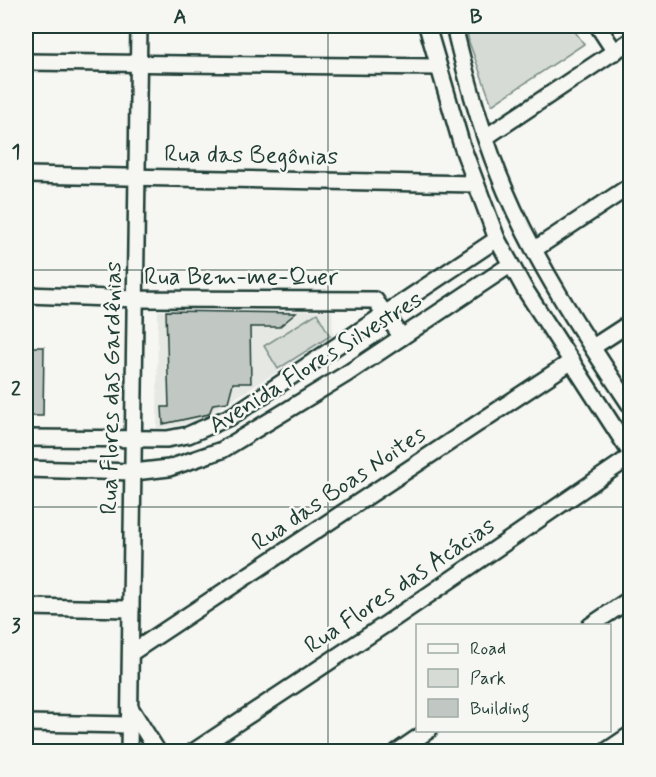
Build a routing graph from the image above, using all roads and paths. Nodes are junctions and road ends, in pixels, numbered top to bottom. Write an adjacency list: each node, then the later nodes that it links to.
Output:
1 (139, 26): 8 (street, Rua Flores das Gardênias)
2 (427, 26): 9 (street)
3 (454, 26): 10 (street)
4 (598, 26): 6 (street)
5 (630, 41): 6 (street)
6 (615, 52): 10 (street)
7 (26, 62): 8 (street)
8 (139, 64): 9 (street); 12 (street, Rua Flores das Gardênias)
9 (438, 67): 13 (street)
10 (486, 137): 16 (street)
11 (26, 175): 12 (street, Rua das Begônias)
12 (138, 176): 13 (street, Rua das Begônias); 19 (street, Rua Flores das Gardênias)
13 (475, 184): 15 (street)
14 (630, 186): 16 (street)
15 (497, 238): 17 (street); 20 (street, Avenida Flores Silvestres)
16 (535, 249): 23 (street)
17 (510, 265): 22 (street, Avenida Flores Silvestres); 24 (street)
18 (26, 295): 19 (street, Rua Bem-me-Quer)
19 (137, 299): 20 (street, Rua Bem-me-Quer); 29 (street, Rua Flores das Gardênias)
20 (386, 313): 22 (street, Rua Bem-me-Quer); 29 (street, Avenida Flores Silvestres)
21 (630, 323): 23 (street)
22 (402, 337): 33 (street, Avenida Flores Silvestres)
23 (593, 347): 25 (street)
24 (572, 361): 26 (street); 38 (street, Rua das Boas Noites)
25 (616, 382): 26 (street); 27 (street)
26 (594, 395): 30 (street)
27 (630, 405)
28 (26, 438): 29 (street, Avenida Flores Silvestres)
29 (134, 439): 33 (street, Rua Flores das Gardênias)
30 (630, 452)
31 (630, 457): 46 (street, Rua Flores das Acácias)
32 (26, 469): 33 (street, Avenida Flores Silvestres)
33 (134, 472): 36 (street, Rua Flores das Gardênias)
34 (630, 599): 37 (street)
35 (26, 607): 36 (street)
36 (131, 609): 38 (street, Rua Flores das Gardênias)
37 (593, 624)
38 (131, 653): 39 (street, Rua Flores das Gardênias)
39 (131, 709): 41 (street, Rua Flores das Gardênias); 45 (street)
40 (26, 723): 41 (street)
41 (130, 725): 44 (street, Rua Flores das Gardênias)
42 (426, 732): 47 (street)
43 (630, 735): 48 (street)
44 (129, 752)
45 (158, 752)
46 (193, 752)
47 (397, 752)
48 (605, 752)

